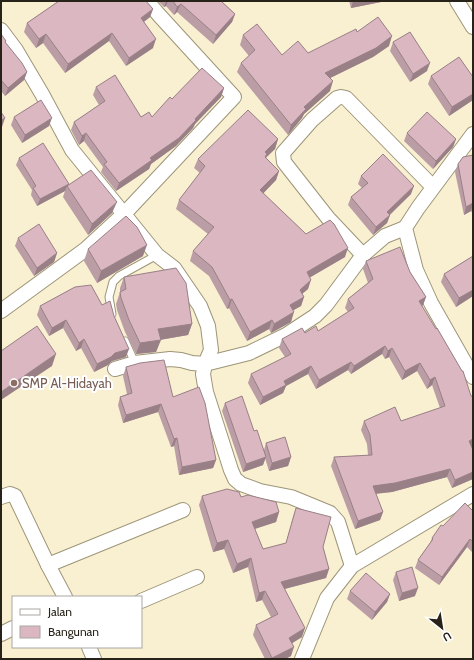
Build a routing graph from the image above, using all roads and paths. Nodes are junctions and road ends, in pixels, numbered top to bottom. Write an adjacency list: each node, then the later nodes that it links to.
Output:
1 (147, 1): 7 (street)
2 (457, 1): 3 (street)
3 (473, 27)
4 (1, 30): 7 (street)
5 (473, 134): 6 (street)
6 (433, 187): 8 (street); 10 (street)
7 (124, 214): 9 (street); 11 (street)
8 (405, 228): 10 (street); 17 (street)
9 (157, 255): 12 (lane); 15 (street)
10 (363, 255): 15 (street)
11 (1, 312)
12 (113, 318)
13 (123, 338): 14 (lane)
14 (135, 364): 15 (street); 16 (street)
15 (205, 364): 22 (street)
16 (115, 369)
17 (473, 376)
18 (473, 494): 22 (street)
19 (1, 496): 21 (street)
20 (183, 510): 21 (street)
21 (48, 565): 24 (street)
22 (352, 566): 28 (street)
23 (197, 577): 25 (street)
24 (64, 596)
25 (142, 601)
26 (89, 648): 27 (street)
27 (94, 659)
28 (302, 659)

